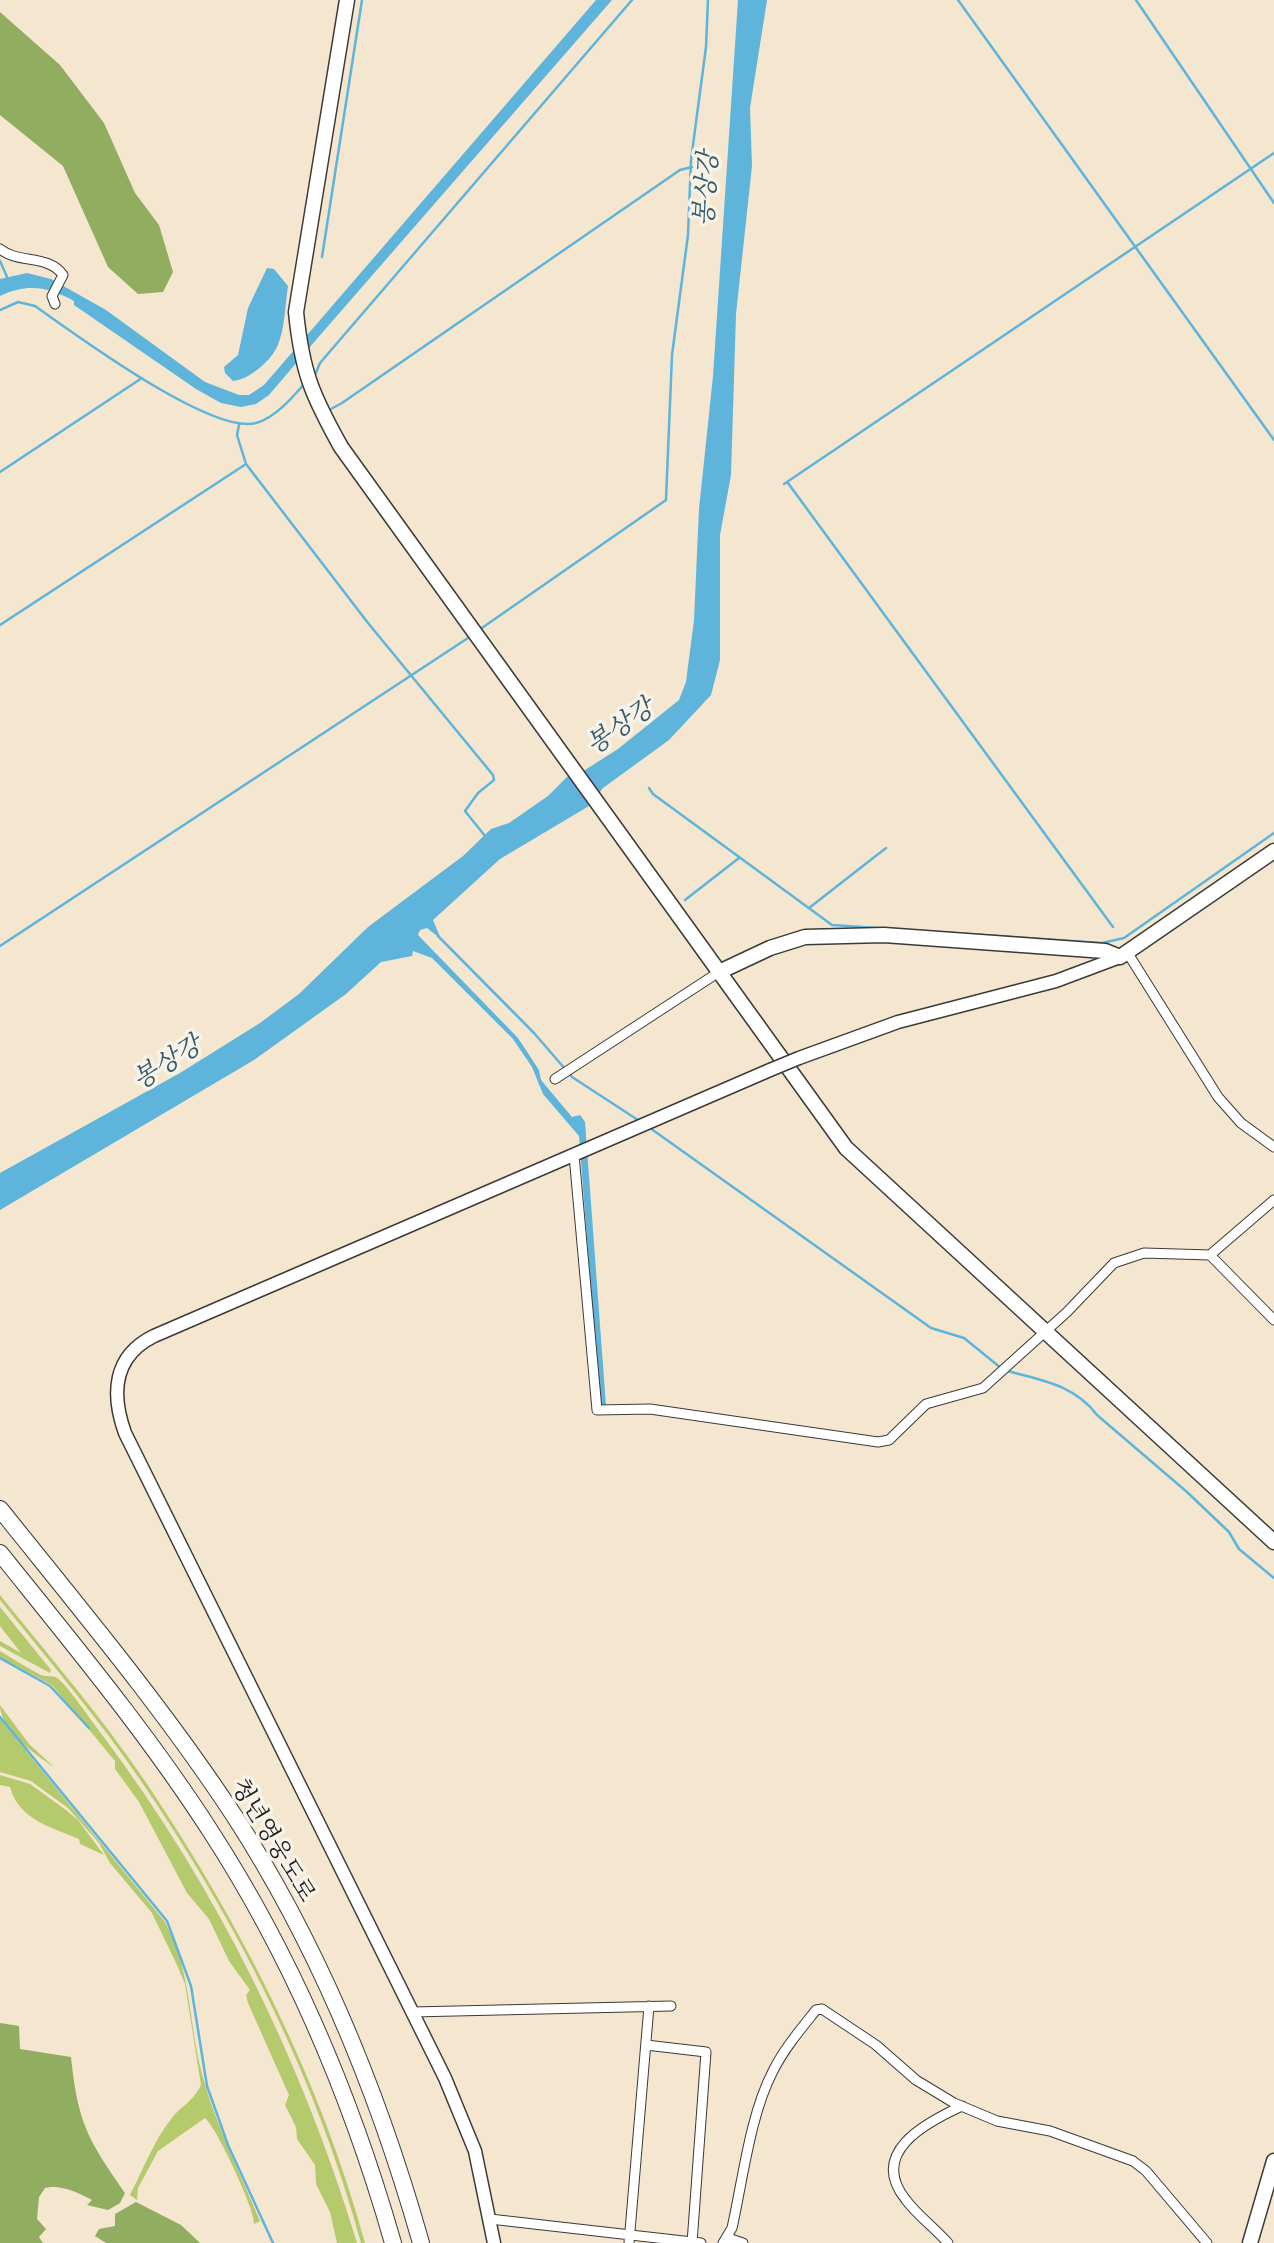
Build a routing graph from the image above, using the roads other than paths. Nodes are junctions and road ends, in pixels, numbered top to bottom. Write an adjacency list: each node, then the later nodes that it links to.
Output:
1 (347, 0): 6 (main road)
2 (0, 249): 3 (street)
3 (53, 300)
4 (1274, 850): 5 (main road)
5 (1124, 954): 6 (main road); 8 (street); 9 (main road, bridge)
6 (725, 979): 7 (street); 13 (main road)
7 (555, 1079)
8 (1274, 1147)
9 (576, 1154): 13 (street); 19 (main road)
10 (1274, 1200): 11 (street)
11 (1210, 1255): 12 (street); 13 (street)
12 (1274, 1320)
13 (1045, 1331): 15 (main road)
14 (0, 1509): 29 (highway, 청년영웅도로)
15 (1274, 1542)
16 (0, 1553): 28 (highway, 청년영웅도로)
17 (649, 2006): 18 (street); 19 (street); 20 (street)
18 (671, 2006)
19 (412, 2012): 25 (main road)
20 (646, 2045): 26 (street); 31 (street)
21 (943, 2097): 22 (street); 23 (street); 27 (street)
22 (962, 2106): 23 (street); 34 (street)
23 (939, 2116): 33 (street)
24 (1274, 2161): 35 (main road)
25 (490, 2219): 26 (street); 30 (main road)
26 (630, 2239): 31 (street)
27 (726, 2240): 32 (street)
28 (393, 2243)
29 (421, 2243)
30 (494, 2243)
31 (695, 2243)
32 (743, 2243)
33 (948, 2243)
34 (1206, 2243)
35 (1250, 2243)

